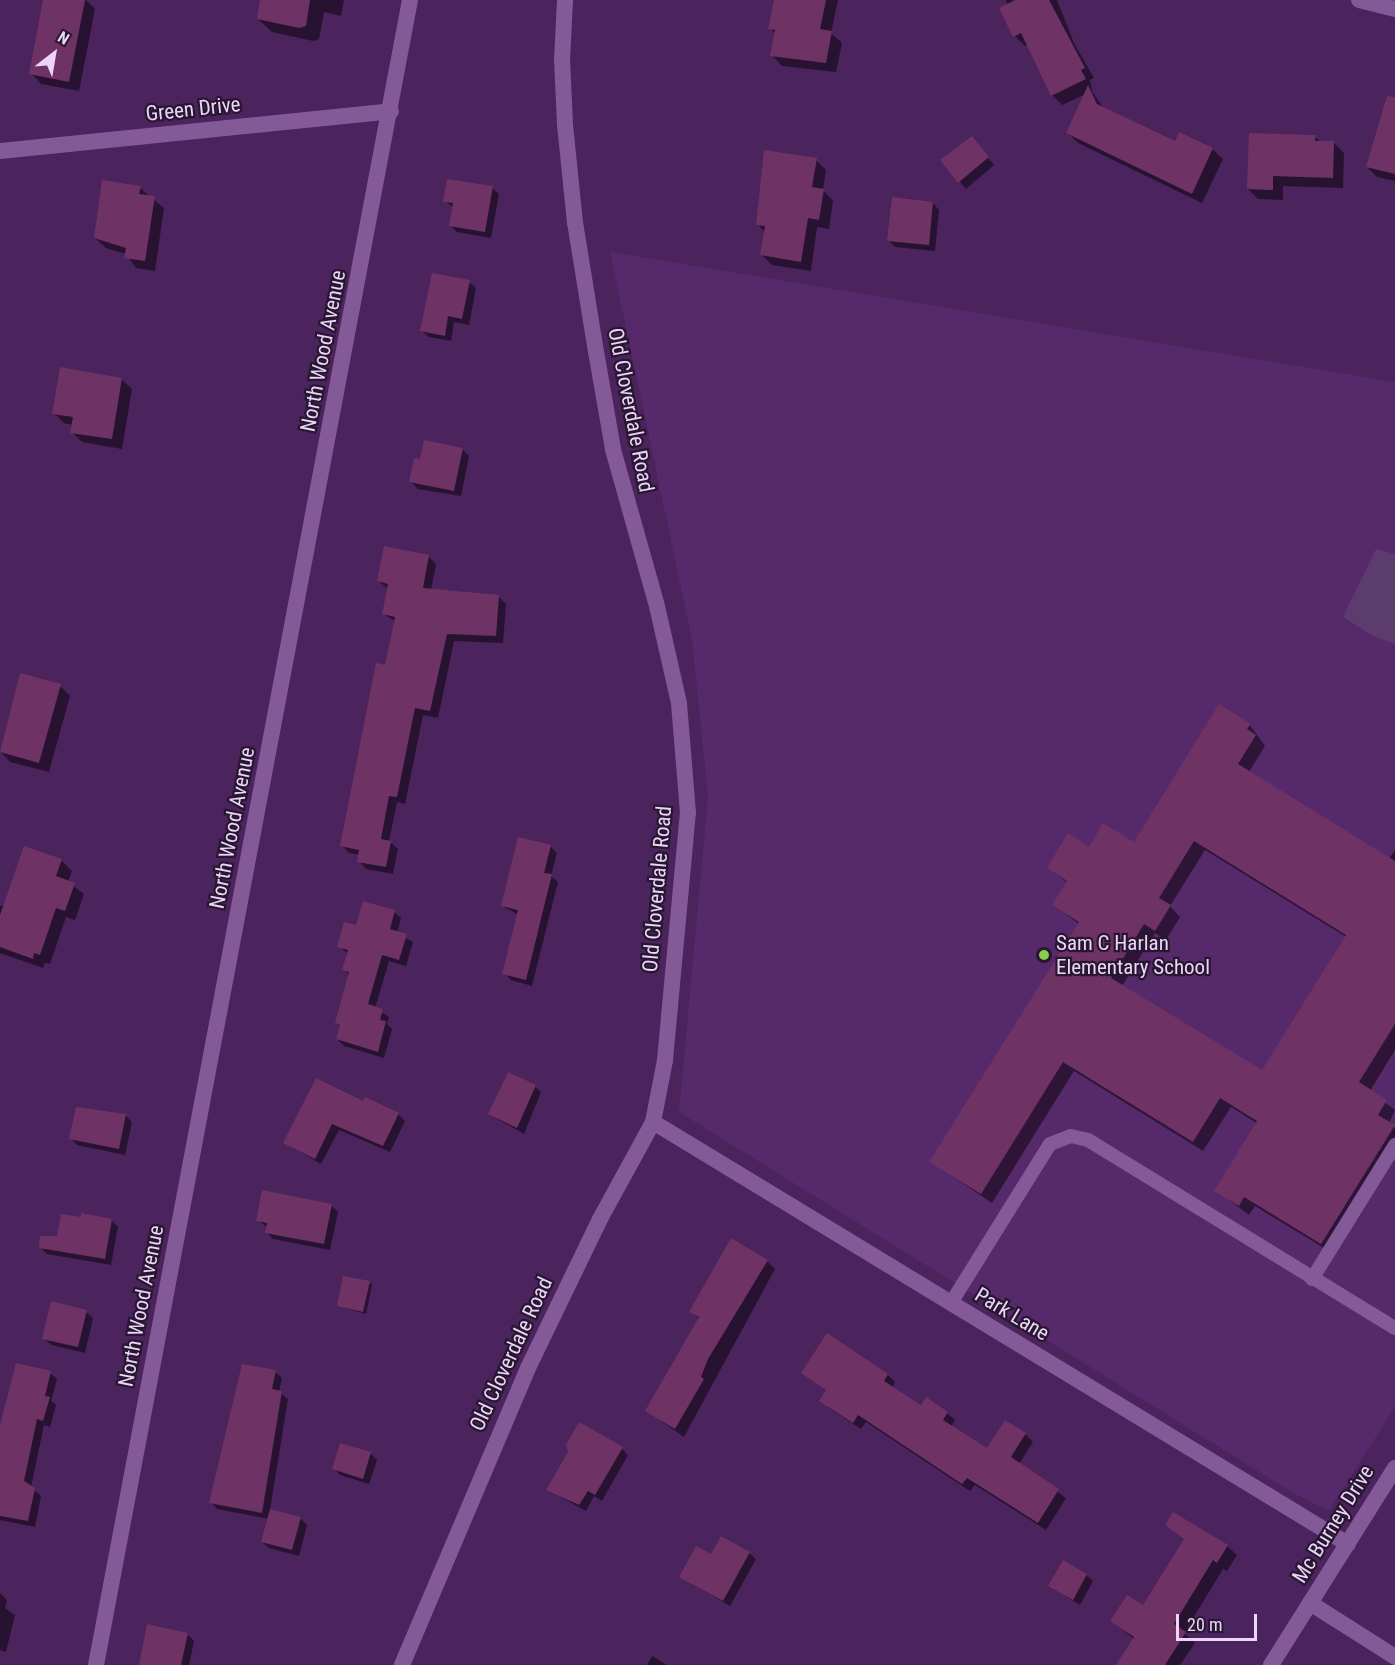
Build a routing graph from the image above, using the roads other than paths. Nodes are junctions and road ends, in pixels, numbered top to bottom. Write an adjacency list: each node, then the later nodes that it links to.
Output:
1 (410, 0): 5 (street, North Wood Avenue)
2 (565, 0): 7 (street, Old Cloverdale Road)
3 (1359, 0): 4 (street)
4 (1395, 9)
5 (392, 111): 6 (street, Green Drive); 16 (street, North Wood Avenue)
6 (0, 151)
7 (653, 1122): 10 (street, Park Lane); 17 (street, Old Cloverdale Road)
8 (1395, 1145): 9 (lane)
9 (1312, 1279): 10 (lane); 11 (lane)
10 (951, 1303): 13 (street, Park Lane)
11 (1395, 1328)
12 (1395, 1468): 13 (street, Mc Burney Drive)
13 (1348, 1544): 14 (street, Mc Burney Drive)
14 (1310, 1603): 15 (street); 18 (street, Mc Burney Drive)
15 (1395, 1658)
16 (96, 1665)
17 (402, 1665)
18 (1271, 1665)

